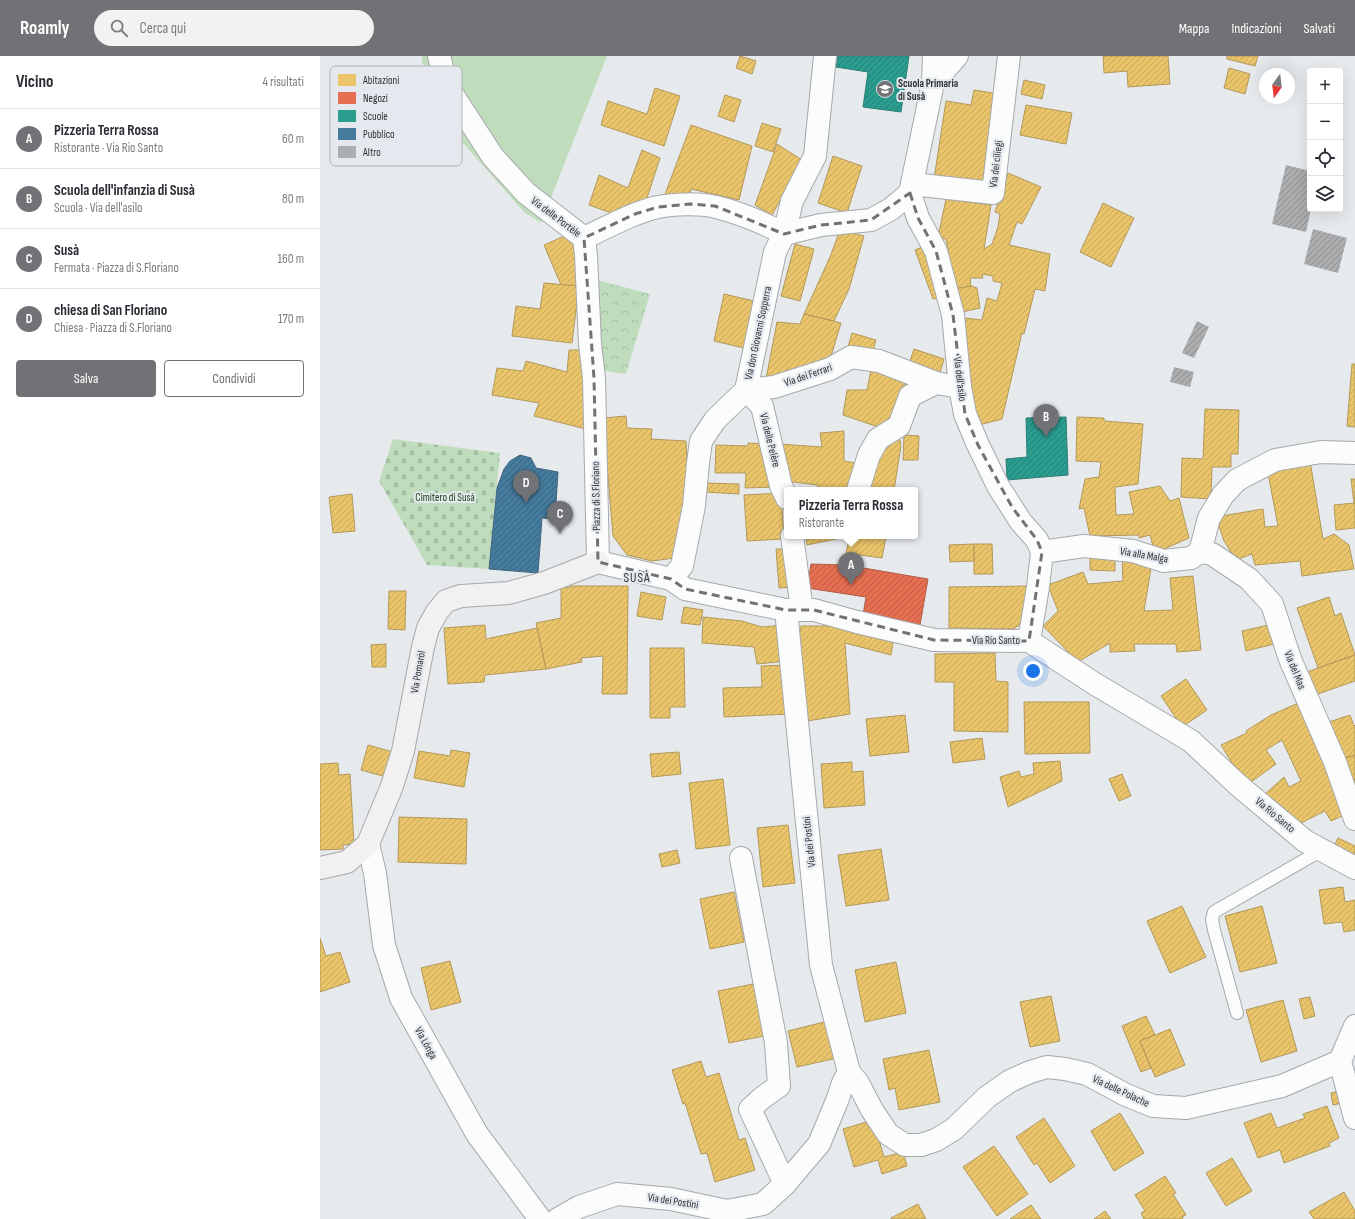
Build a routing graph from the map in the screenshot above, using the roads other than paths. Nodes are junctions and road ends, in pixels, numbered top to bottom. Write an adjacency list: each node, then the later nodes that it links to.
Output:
1 (439, 56): 6 (street, Via delle Portèle)
2 (825, 56): 10 (street, Via don Giovanni Sopperra)
3 (934, 56): 7 (street)
4 (957, 56): 7 (street)
5 (1008, 56): 9 (street, Via dei ciliegi)
6 (442, 66)
7 (933, 83): 9 (street)
8 (462, 109): 11 (street, Via delle Portèle)
9 (911, 189): 10 (street); 13 (street, Via dell'asilo)
10 (784, 234): 11 (street); 14 (street, Via don Giovanni Sopperra)
11 (584, 238): 15 (street, Via delle Portèle)
12 (936, 383): 13 (street, Via dei Ferrari); 14 (street, Via dei Ferrari); 17 (street)
13 (960, 387): 20 (street, Via dell'asilo)
14 (746, 390): 18 (street, Via delle Pelère); 23 (street, Via don Giovanni Sopperra)
15 (595, 430): 22 (street, Piazza di S.Floriano)
16 (1355, 452): 21 (street)
17 (859, 487)
18 (784, 490)
19 (792, 539): 24 (street)
20 (1042, 552): 21 (street, Via alla Malga); 25 (street)
21 (1200, 552): 26 (street, Via del Mas)
22 (598, 562): 23 (street, Via Rio Santo); 27 (street, Via Pomaròl)
23 (670, 579): 24 (street, Via Rio Santo)
24 (794, 610): 25 (street, Via Rio Santo); 35 (street, Via dei Postini)
25 (1029, 641): 28 (street, Via Rio Santo)
26 (1355, 819)
27 (368, 844): 30 (street, Via Pomaròl); 39 (street, Via Lónga)
28 (1322, 850): 31 (street, Via Rio Santo); 32 (lane)
29 (742, 858): 38 (street)
30 (320, 868)
31 (1355, 868)
32 (1237, 1013)
33 (1355, 1026): 34 (street)
34 (1340, 1061): 36 (street); 37 (street, Via delle Polache)
35 (849, 1072): 37 (street, Via dei Postini); 38 (street, Via dei Postini)
36 (1355, 1118)
37 (920, 1145)
38 (785, 1184): 40 (street, Via dei Postini)
39 (540, 1219)
40 (558, 1219)

